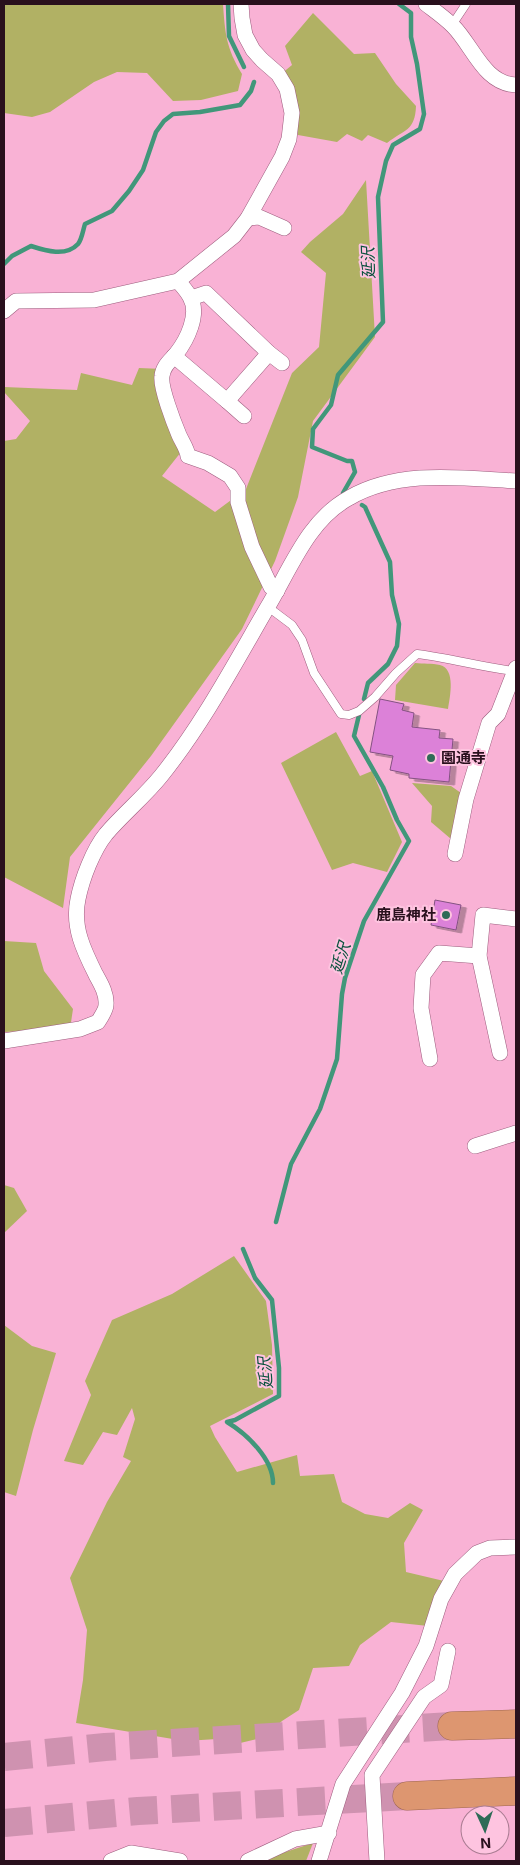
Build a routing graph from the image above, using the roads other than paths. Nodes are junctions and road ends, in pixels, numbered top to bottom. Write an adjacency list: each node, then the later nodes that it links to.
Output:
1 (241, 4): 6 (street)
2 (426, 4): 4 (street)
3 (466, 4): 4 (lane)
4 (452, 25): 5 (street)
5 (516, 85)
6 (248, 218): 7 (street); 8 (street)
7 (284, 228)
8 (178, 281): 9 (street); 10 (street)
9 (191, 298): 11 (street); 12 (street)
10 (4, 311)
11 (269, 353): 13 (street); 14 (street)
12 (174, 356): 14 (street); 17 (street)
13 (282, 362)
14 (227, 401): 15 (street)
15 (244, 416)
16 (516, 481): 17 (street)
17 (277, 591): 18 (street)
18 (268, 607): 19 (lane); 23 (street)
19 (515, 669): 20 (street)
20 (455, 854)
21 (516, 918): 22 (street)
22 (479, 956): 24 (street); 25 (street)
23 (4, 1041)
24 (500, 1054)
25 (430, 1059)
26 (516, 1133): 27 (street)
27 (475, 1146)
28 (516, 1547): 34 (street)
29 (448, 1651): 39 (street)
30 (516, 1724): 31 (highway)
31 (452, 1726)
32 (516, 1791): 33 (highway)
33 (407, 1796)
34 (329, 1833): 37 (street); 38 (street)
35 (111, 1861): 36 (street)
36 (180, 1861)
37 (248, 1861)
38 (319, 1861)
39 (377, 1861)

